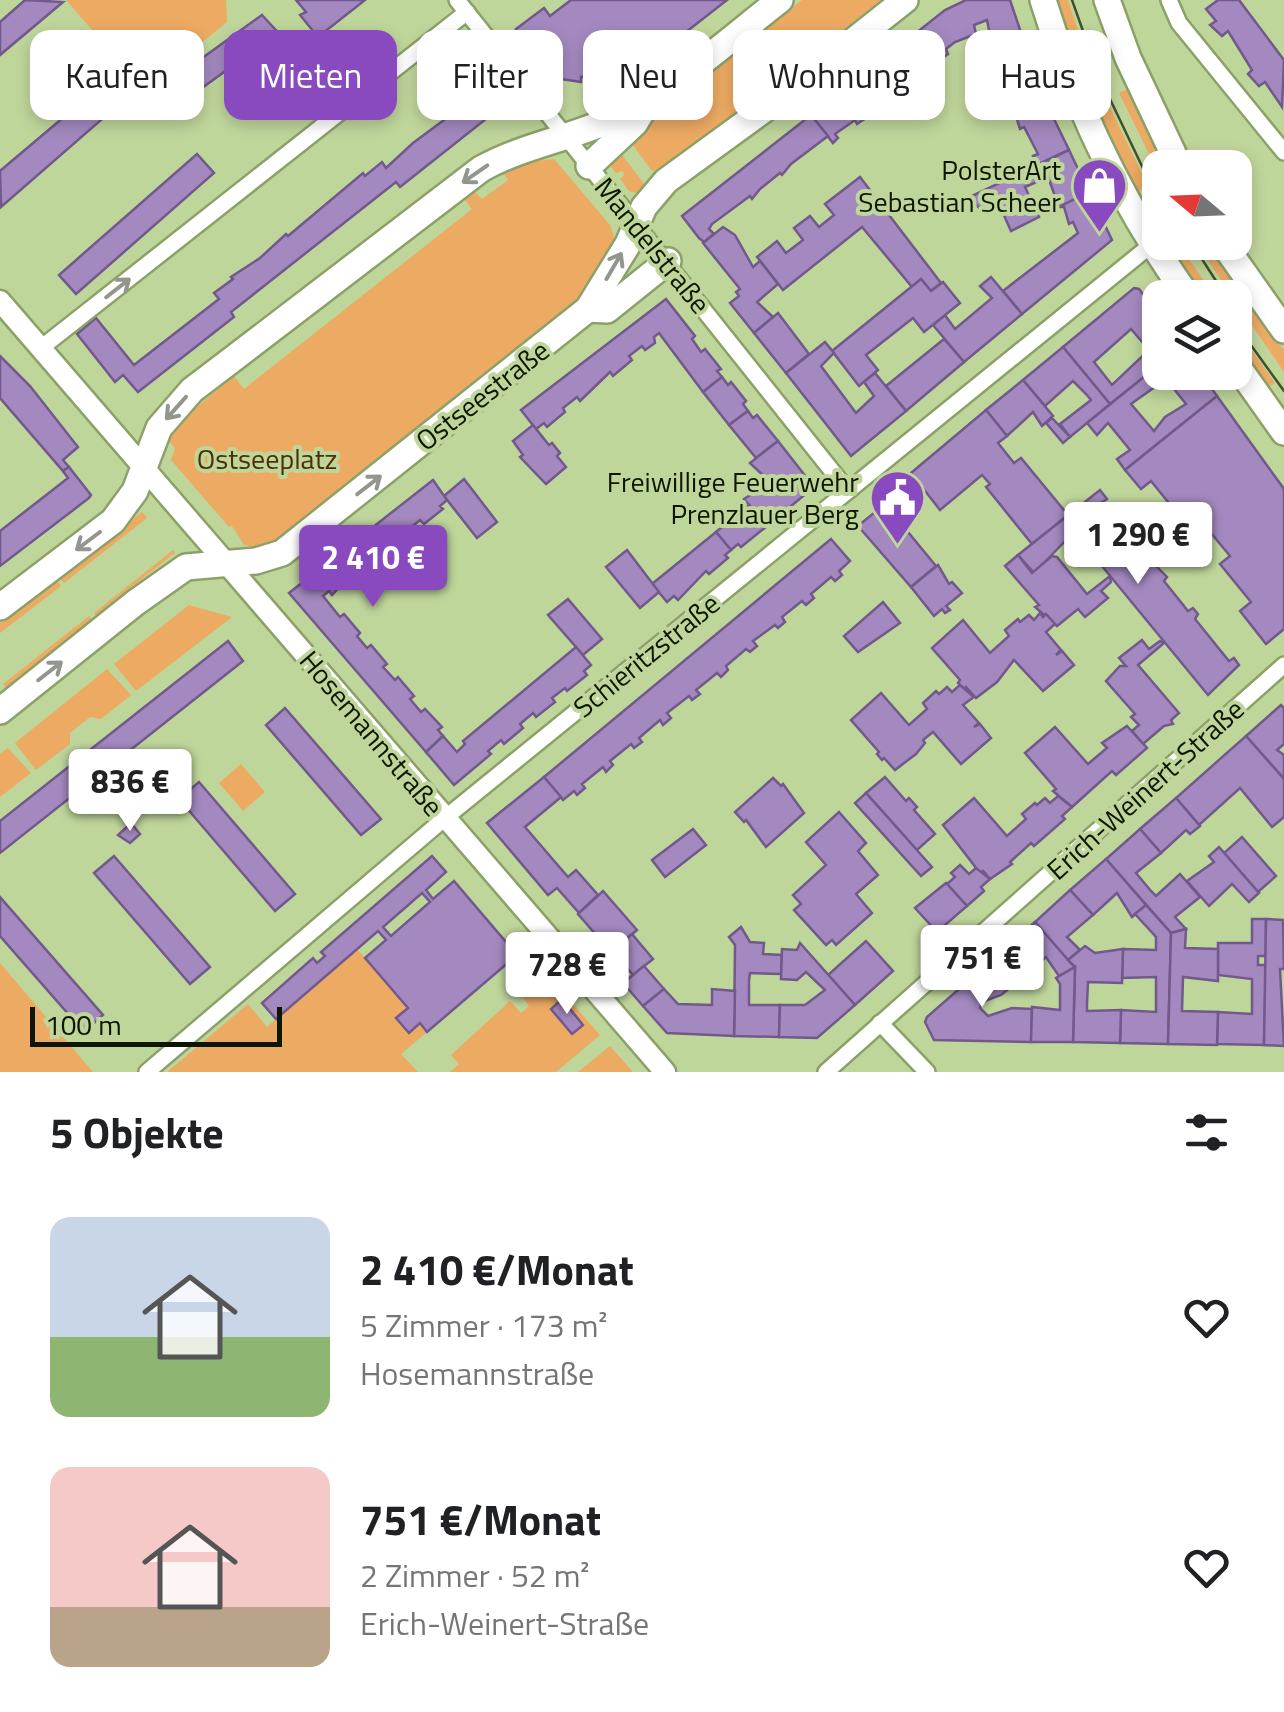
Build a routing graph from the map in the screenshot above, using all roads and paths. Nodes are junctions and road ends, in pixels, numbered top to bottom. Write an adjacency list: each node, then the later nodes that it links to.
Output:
1 (780, 0): 7 (main road)
2 (905, 0): 14 (main road, Ostseestraße)
3 (1042, 0): 15 (main road)
4 (1106, 0): 11 (main road)
5 (1169, 0): 12 (street)
6 (462, 6): 10 (street, Mandelstraße); 22 (street, one-way to 6)
7 (713, 52)
8 (611, 120): 10 (main road)
9 (637, 120): 13 (main road)
10 (564, 136): 13 (street, Mandelstraße); 25 (main road, one-way to 25)
11 (1171, 150)
12 (1284, 152)
13 (589, 166): 14 (street, Mandelstraße)
14 (636, 222): 18 (street, Mandelstraße); 20 (main road, Ostseestraße, one-way to 14)
15 (1142, 228)
16 (1142, 253): 26 (street, Schieritzstraße)
17 (1235, 260): 21 (main road)
18 (668, 261): 20 (main road); 26 (street, Mandelstraße)
19 (0, 301): 22 (street, Hosemannstraße)
20 (588, 308): 27 (main road, Ostseestraße, one-way to 20)
21 (1284, 330)
22 (41, 348): 25 (street, Hosemannstraße)
23 (1252, 386): 24 (main road)
24 (1284, 432)
25 (143, 464): 27 (street, Hosemannstraße); 28 (main road, one-way to 28)
26 (848, 491): 31 (street, Schieritzstraße)
27 (226, 561): 30 (main road, Ostseestraße, one-way to 27); 31 (street, Hosemannstraße)
28 (0, 606)
29 (1284, 665): 32 (street, Erich-Weinert-Straße)
30 (0, 711)
31 (445, 818): 33 (street, Schieritzstraße); 34 (street, Hosemannstraße)
32 (880, 1023): 35 (street, Erich-Weinert-Straße); 36 (street)
33 (147, 1072)
34 (664, 1072)
35 (826, 1072)
36 (927, 1072)

